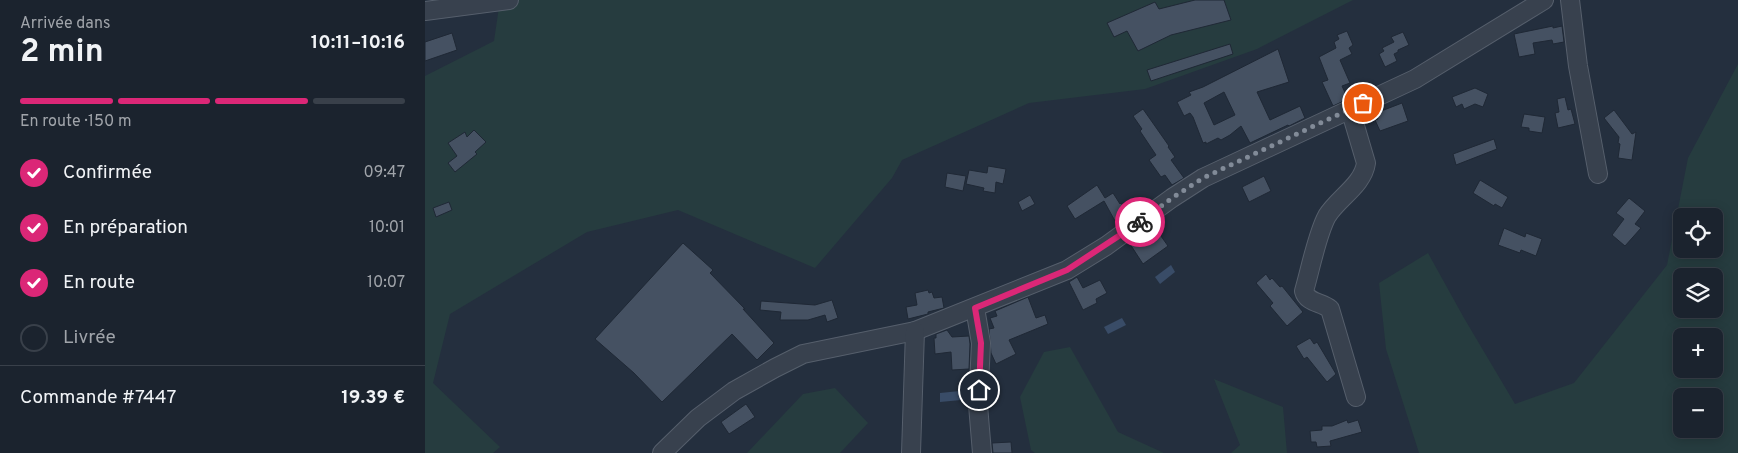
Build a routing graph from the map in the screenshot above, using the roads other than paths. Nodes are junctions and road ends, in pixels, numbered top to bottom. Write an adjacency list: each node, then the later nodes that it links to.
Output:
1 (509, 0): 4 (street)
2 (1544, 0): 5 (street)
3 (1570, 0): 6 (street)
4 (425, 11)
5 (1350, 109): 7 (street); 9 (street)
6 (1599, 174)
7 (975, 308): 8 (street); 12 (street)
8 (915, 331): 10 (street); 11 (street)
9 (1356, 397)
10 (662, 453)
11 (911, 453)
12 (982, 453)

